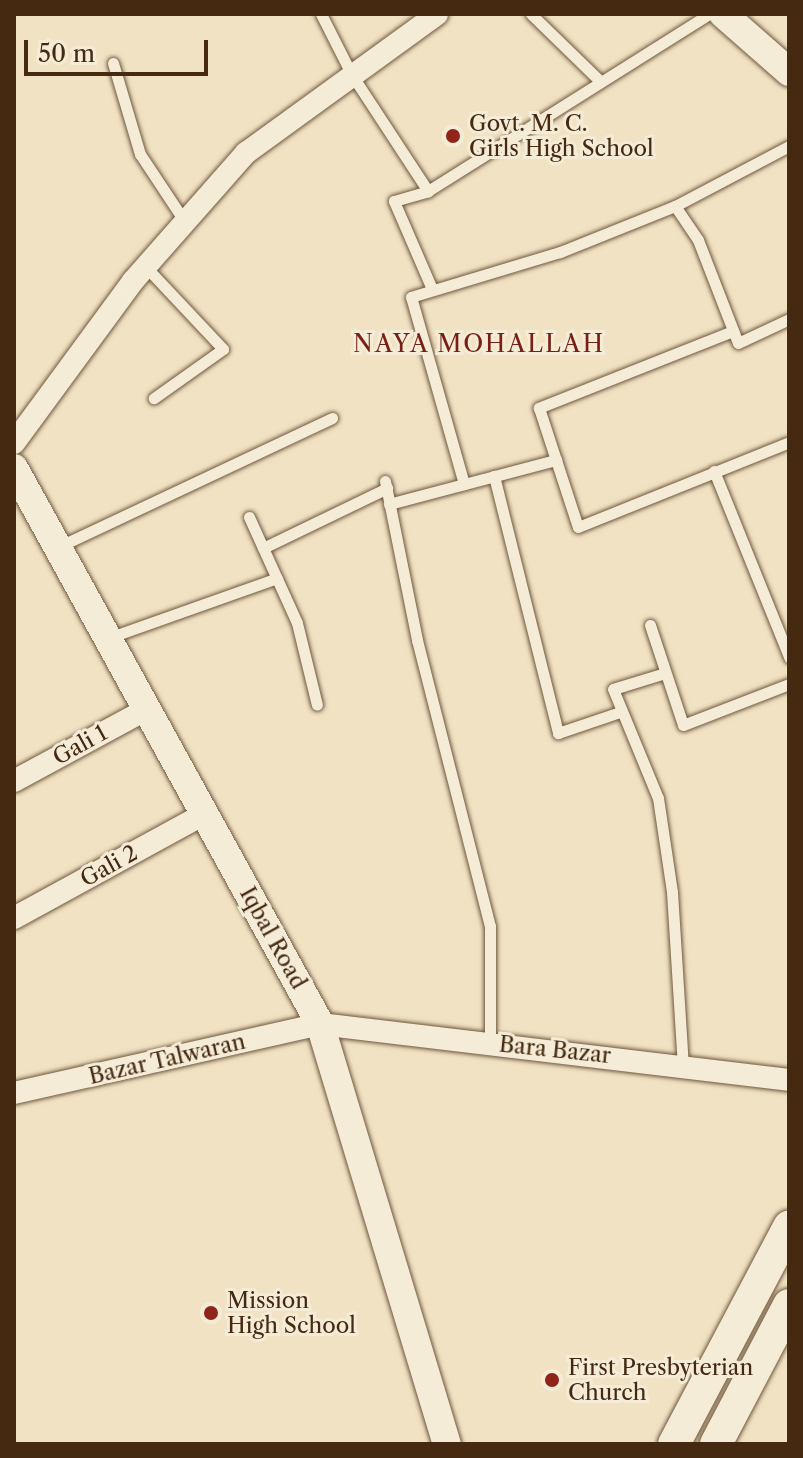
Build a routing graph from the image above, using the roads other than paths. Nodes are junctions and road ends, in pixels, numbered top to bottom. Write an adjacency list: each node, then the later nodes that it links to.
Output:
1 (321, 14): 8 (lane)
2 (437, 14): 8 (street)
3 (531, 14): 9 (lane)
4 (709, 14): 9 (lane)
5 (723, 14): 7 (street)
6 (113, 63): 13 (lane)
7 (789, 72)
8 (352, 75): 11 (lane); 13 (street)
9 (600, 81): 11 (lane)
10 (789, 146): 12 (lane)
11 (428, 191): 15 (lane)
12 (675, 206): 15 (lane); 17 (lane)
13 (185, 222): 14 (street)
14 (145, 266): 18 (lane); 21 (street)
15 (432, 289): 26 (lane)
16 (789, 319): 17 (lane)
17 (733, 331): 22 (lane)
18 (154, 398)
19 (332, 418): 29 (lane)
20 (789, 442): 24 (lane)
21 (14, 443)
22 (556, 460): 24 (lane); 25 (lane)
23 (14, 468): 29 (street, Iqbal Road)
24 (714, 471): 34 (lane)
25 (494, 476): 26 (lane); 39 (lane)
26 (464, 484): 27 (lane)
27 (389, 504): 30 (lane); 44 (lane)
28 (249, 517): 30 (lane)
29 (58, 547): 33 (street, Iqbal Road)
30 (263, 548): 31 (lane)
31 (277, 578): 33 (lane); 37 (lane)
32 (650, 625): 35 (lane)
33 (108, 638): 38 (street, Iqbal Road)
34 (789, 657)
35 (665, 673): 36 (lane); 39 (lane)
36 (789, 684)
37 (317, 705)
38 (147, 709): 40 (street, Gali 1); 41 (street, Iqbal Road)
39 (620, 712): 45 (lane)
40 (14, 781)
41 (204, 814): 42 (street, Gali 2); 43 (street, Iqbal Road)
42 (14, 918)
43 (320, 1024): 44 (street, Bara Bazar); 47 (street, Bazar Talwaran); 50 (street, Iqbal Road)
44 (490, 1043): 45 (street, Bara Bazar)
45 (683, 1065): 46 (street, Bara Bazar)
46 (789, 1080)
47 (14, 1093)
48 (789, 1227): 51 (main road)
49 (789, 1305): 52 (main road)
50 (447, 1444)
51 (674, 1444)
52 (716, 1444)

